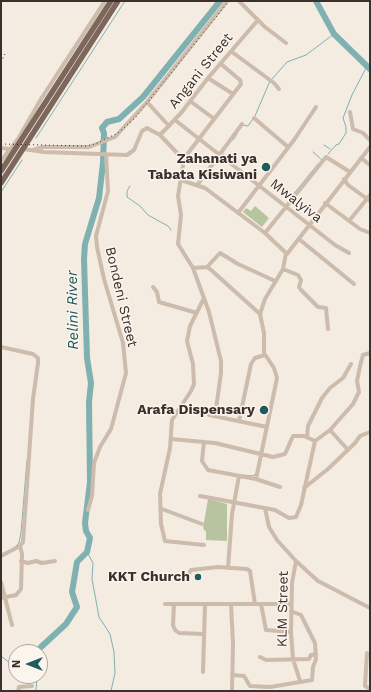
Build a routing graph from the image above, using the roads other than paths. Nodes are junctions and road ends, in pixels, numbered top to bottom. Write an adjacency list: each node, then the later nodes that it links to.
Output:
1 (105, 1): 29 (street)
2 (111, 1): 29 (main road)
3 (118, 1): 28 (main road)
4 (227, 1): 14 (street)
5 (239, 1): 6 (street)
6 (258, 20): 7 (street); 8 (street, Angani Street)
7 (286, 43)
8 (232, 52): 9 (street, Angani Street); 11 (street)
9 (220, 64): 10 (street, Angani Street); 12 (street)
10 (208, 78): 12 (street); 13 (street, Angani Street)
11 (279, 89)
12 (233, 94): 17 (street)
13 (190, 101): 17 (street); 19 (street, Angani Street)
14 (147, 102): 21 (street); 30 (street)
15 (316, 107): 25 (street)
16 (350, 112): 24 (street)
17 (213, 118): 23 (street)
18 (254, 118): 25 (street)
19 (175, 120): 21 (street, Angani Street); 23 (street, Mwalyiva)
20 (242, 124): 32 (street)
21 (169, 126): 22 (street, Angani Street)
22 (160, 135): 31 (street); 35 (street)
23 (199, 138): 32 (street, Mwalyiva); 35 (street)
24 (370, 140)
25 (288, 147): 43 (street)
26 (370, 147): 33 (street)
27 (1, 148): 29 (street)
28 (23, 149): 30 (street); 41 (main road)
29 (12, 150): 34 (street); 37 (main road)
30 (33, 150): 31 (street)
31 (105, 154): 89 (street, Bondeni Street)
32 (219, 154): 42 (street); 43 (street, Mwalyiva)
33 (361, 158): 36 (street); 38 (street)
34 (1, 161)
35 (182, 161): 40 (street)
36 (370, 165)
37 (1, 171)
38 (350, 172): 39 (street); 46 (street)
39 (344, 179): 44 (street); 45 (street)
40 (181, 180): 42 (street); 56 (street)
41 (1, 183)
42 (198, 184): 47 (street)
43 (259, 186): 46 (street, Mwalyiva); 47 (street)
44 (369, 198): 48 (street)
45 (325, 203): 48 (street); 49 (street)
46 (286, 207): 49 (street, Mwalyiva); 50 (street)
47 (238, 213): 50 (street)
48 (349, 221): 51 (street)
49 (310, 226): 52 (street); 53 (street, Mwalyiva)
50 (265, 233): 54 (street)
51 (370, 233)
52 (299, 239): 54 (street); 59 (street)
53 (349, 253)
54 (286, 254): 57 (street)
55 (207, 267): 56 (street); 58 (street); 63 (street)
56 (194, 268): 61 (street)
57 (283, 269): 58 (street); 64 (street)
58 (275, 281): 63 (street)
59 (354, 284)
60 (153, 288): 62 (street)
61 (204, 298): 62 (street); 70 (street)
62 (197, 313): 76 (street)
63 (260, 314): 67 (street)
64 (328, 329)
65 (1, 347): 92 (street)
66 (370, 353): 73 (street)
67 (265, 355): 71 (street); 72 (street)
68 (351, 364): 75 (street)
69 (209, 415): 70 (street)
70 (215, 416): 71 (street)
71 (239, 421): 72 (street)
72 (267, 427): 80 (street)
73 (330, 430): 77 (street); 79 (street)
74 (370, 432): 79 (street)
75 (307, 437): 77 (street); 80 (street)
76 (170, 439): 78 (street); 88 (street)
77 (314, 441): 84 (street)
78 (204, 442): 80 (street); 81 (street)
79 (348, 450): 84 (street)
80 (262, 453): 82 (street)
81 (239, 476): 82 (street); 86 (street)
82 (256, 479): 83 (street)
83 (280, 487)
84 (304, 488): 87 (street)
85 (200, 496): 86 (street)
86 (234, 502): 87 (street); 97 (street)
87 (265, 508): 96 (street)
88 (162, 509): 90 (street); 91 (street)
89 (88, 510)
90 (202, 524)
91 (204, 545)
92 (20, 546): 93 (street); 94 (street)
93 (1, 556)
94 (21, 561): 95 (street); 100 (street)
95 (55, 561)
96 (296, 561): 107 (street, KLM Street); 108 (street)
97 (228, 568): 98 (street); 105 (street)
98 (187, 577)
99 (1, 582): 100 (street)
100 (2, 597): 110 (street)
101 (165, 604): 102 (street)
102 (174, 604): 103 (street); 112 (street)
103 (205, 604): 104 (street); 112 (street)
104 (231, 604): 105 (street); 120 (street)
105 (255, 604): 106 (street)
106 (261, 604): 107 (street); 111 (street)
107 (291, 604): 109 (street, KLM Street)
108 (370, 608)
109 (291, 611): 111 (street, KLM Street); 114 (street)
110 (12, 625)
111 (291, 632): 116 (street, KLM Street)
112 (204, 634): 119 (street)
113 (367, 653): 123 (street)
114 (316, 654): 117 (street); 118 (street)
115 (260, 657): 116 (street)
116 (293, 659): 117 (street); 121 (street, KLM Street)
117 (310, 659): 118 (street)
118 (313, 667): 121 (street)
119 (203, 672)
120 (233, 675): 121 (street); 125 (street)
121 (300, 681)
122 (32, 686): 124 (street)
123 (370, 689)
124 (18, 691)
125 (232, 691)

